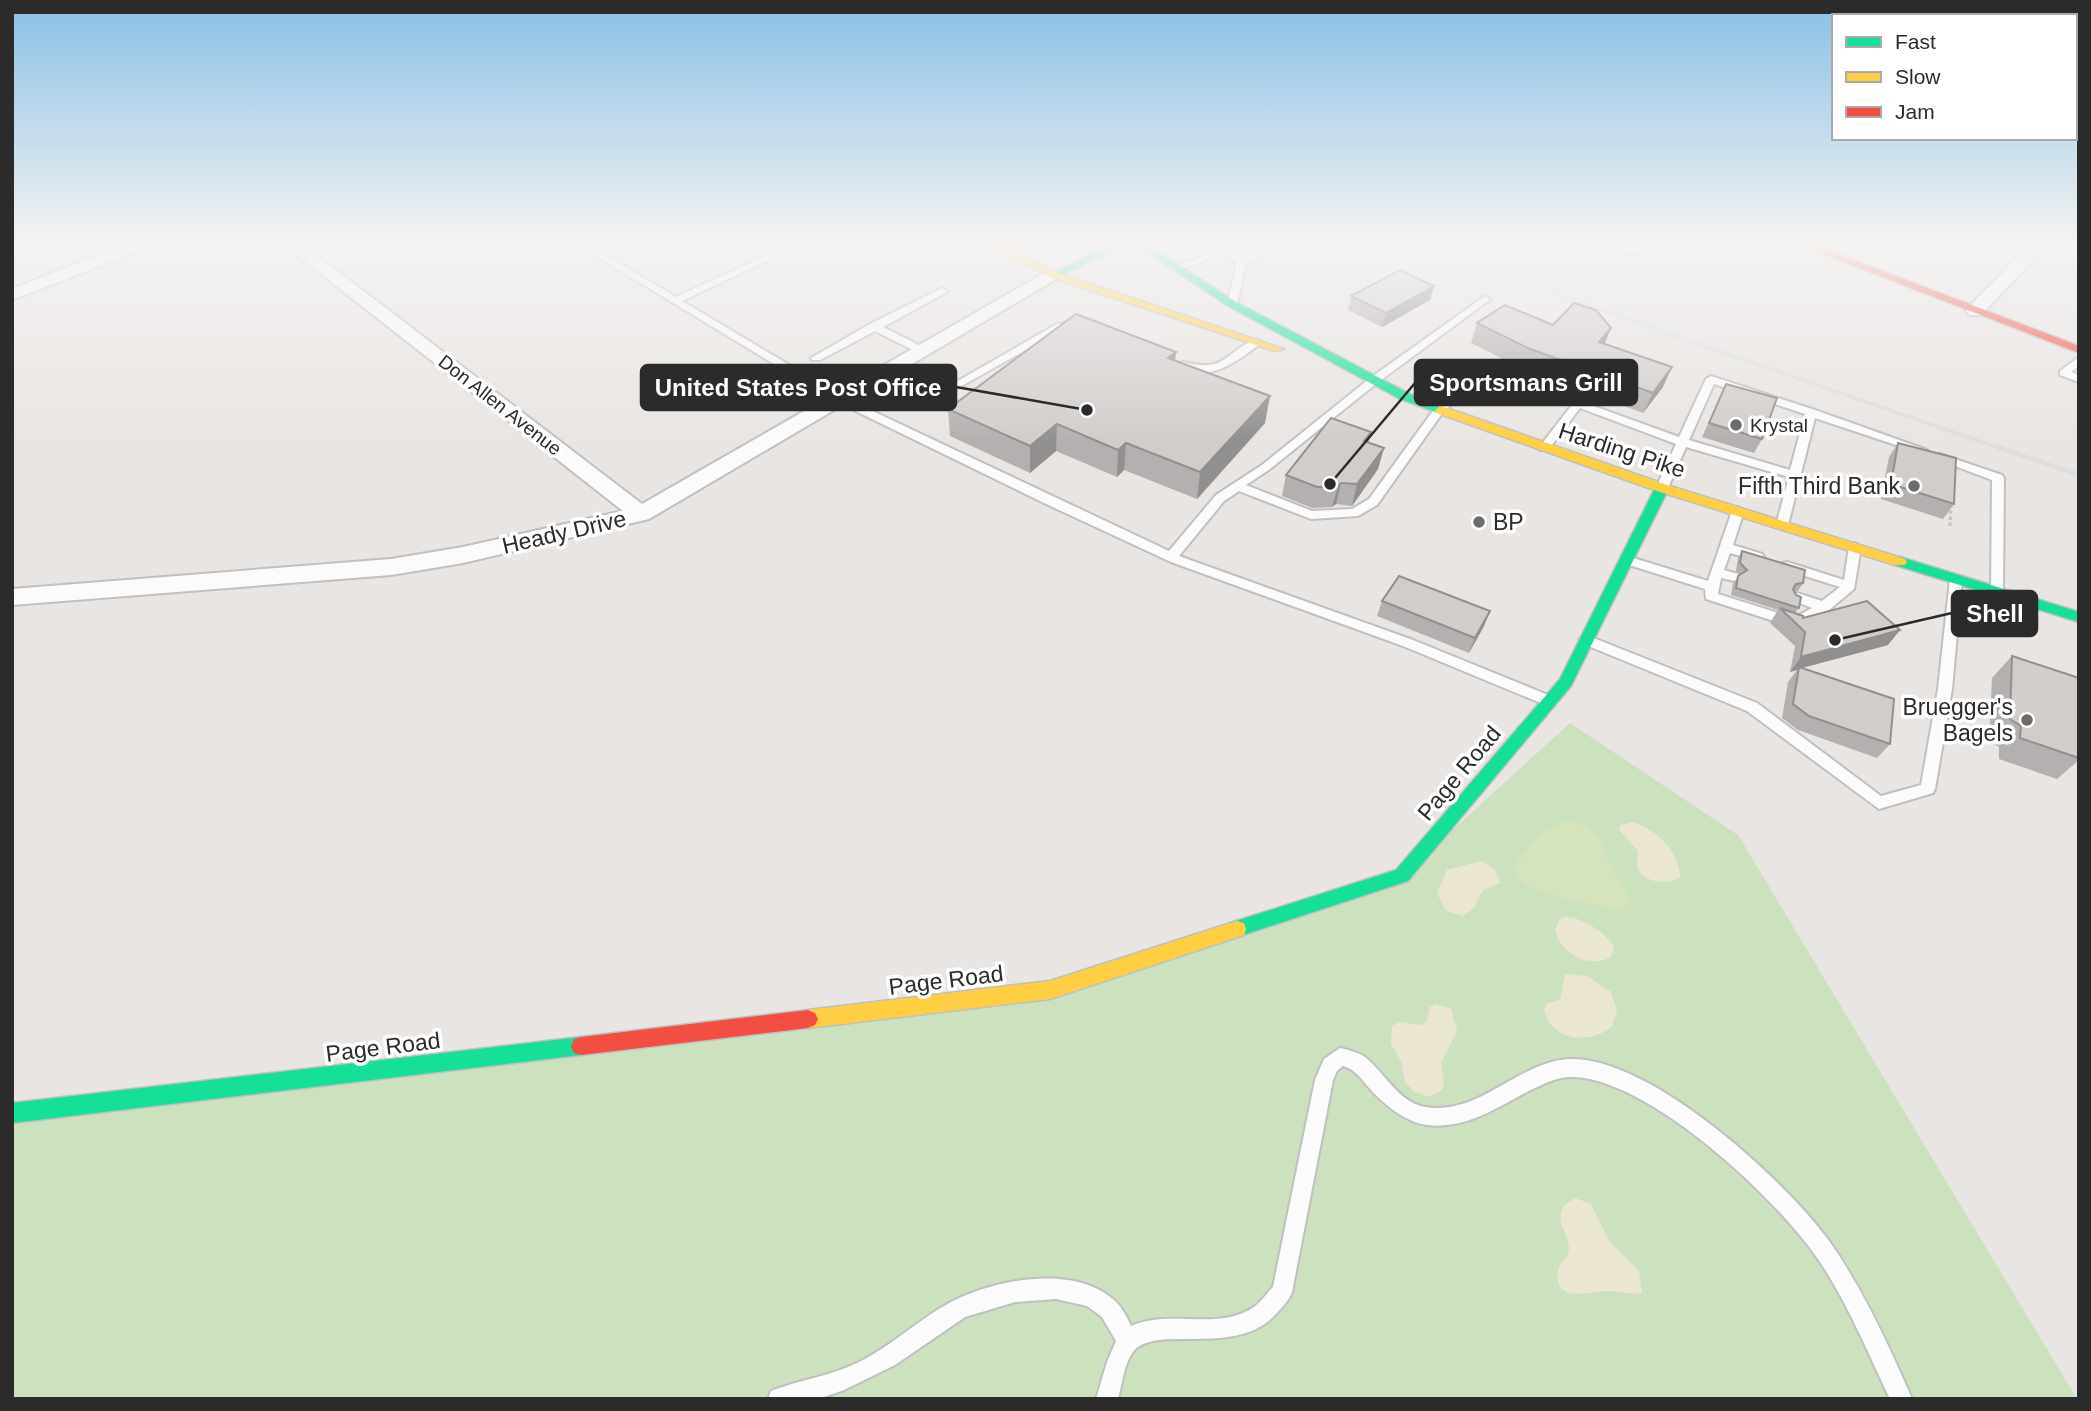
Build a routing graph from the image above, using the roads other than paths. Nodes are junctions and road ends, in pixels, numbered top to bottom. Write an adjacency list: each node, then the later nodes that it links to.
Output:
1 (376, 310): 31 (street, Don Allen Avenue)
2 (690, 310): 21 (lane)
3 (906, 310): 10 (lane)
4 (994, 310): 13 (street, Heady Drive)
5 (1159, 310): 12 (street)
6 (1243, 310): 20 (street, Harding Pike)
7 (1470, 310): 20 (lane)
8 (1972, 310): 9 (street)
9 (1975, 311): 14 (street)
10 (874, 327): 13 (lane); 15 (lane)
11 (1093, 331): 18 (lane)
12 (1256, 342): 16 (lane); 20 (street)
13 (923, 351): 18 (street, Heady Drive)
14 (2079, 351)
15 (816, 358)
16 (1168, 359)
17 (2079, 360): 19 (lane)
18 (892, 369): 21 (street, Heady Drive)
19 (2079, 379)
20 (1373, 381): 23 (street, Harding Pike); 28 (lane)
21 (839, 399): 31 (street, Heady Drive); 35 (lane)
22 (1578, 404): 23 (lane); 25 (lane); 26 (lane)
23 (1439, 410): 26 (street, Harding Pike); 28 (lane)
24 (1811, 412): 25 (lane); 27 (lane); 42 (lane)
25 (1682, 442): 27 (lane); 29 (lane)
26 (1544, 448): 29 (street, Harding Pike)
27 (1795, 475): 32 (lane)
28 (1237, 486): 35 (lane)
29 (1662, 488): 30 (street, Harding Pike); 36 (street, Page Road)
30 (1738, 511): 32 (street, Harding Pike); 33 (lane)
31 (641, 514): 43 (street, Heady Drive)
32 (1782, 525): 34 (street, Harding Pike)
33 (1726, 547): 37 (lane); 40 (lane)
34 (1855, 547): 39 (street, Harding Pike); 40 (lane)
35 (1171, 557): 48 (lane)
36 (1627, 560): 41 (lane); 47 (street, Page Road)
37 (1717, 573): 38 (lane); 41 (lane)
38 (1734, 577)
39 (1956, 579): 42 (street, Harding Pike); 47 (lane)
40 (1850, 586): 45 (lane)
41 (1712, 587): 45 (lane)
42 (1997, 592): 46 (street, Harding Pike)
43 (12, 597)
44 (1797, 597): 45 (lane)
45 (1824, 607)
46 (2079, 617)
47 (1586, 640): 48 (street, Page Road)
48 (1549, 701): 49 (street, Page Road)
49 (12, 1113)
50 (1128, 1342): 51 (lane); 52 (lane); 53 (lane)
51 (779, 1399)
52 (1107, 1399)
53 (1901, 1399)

